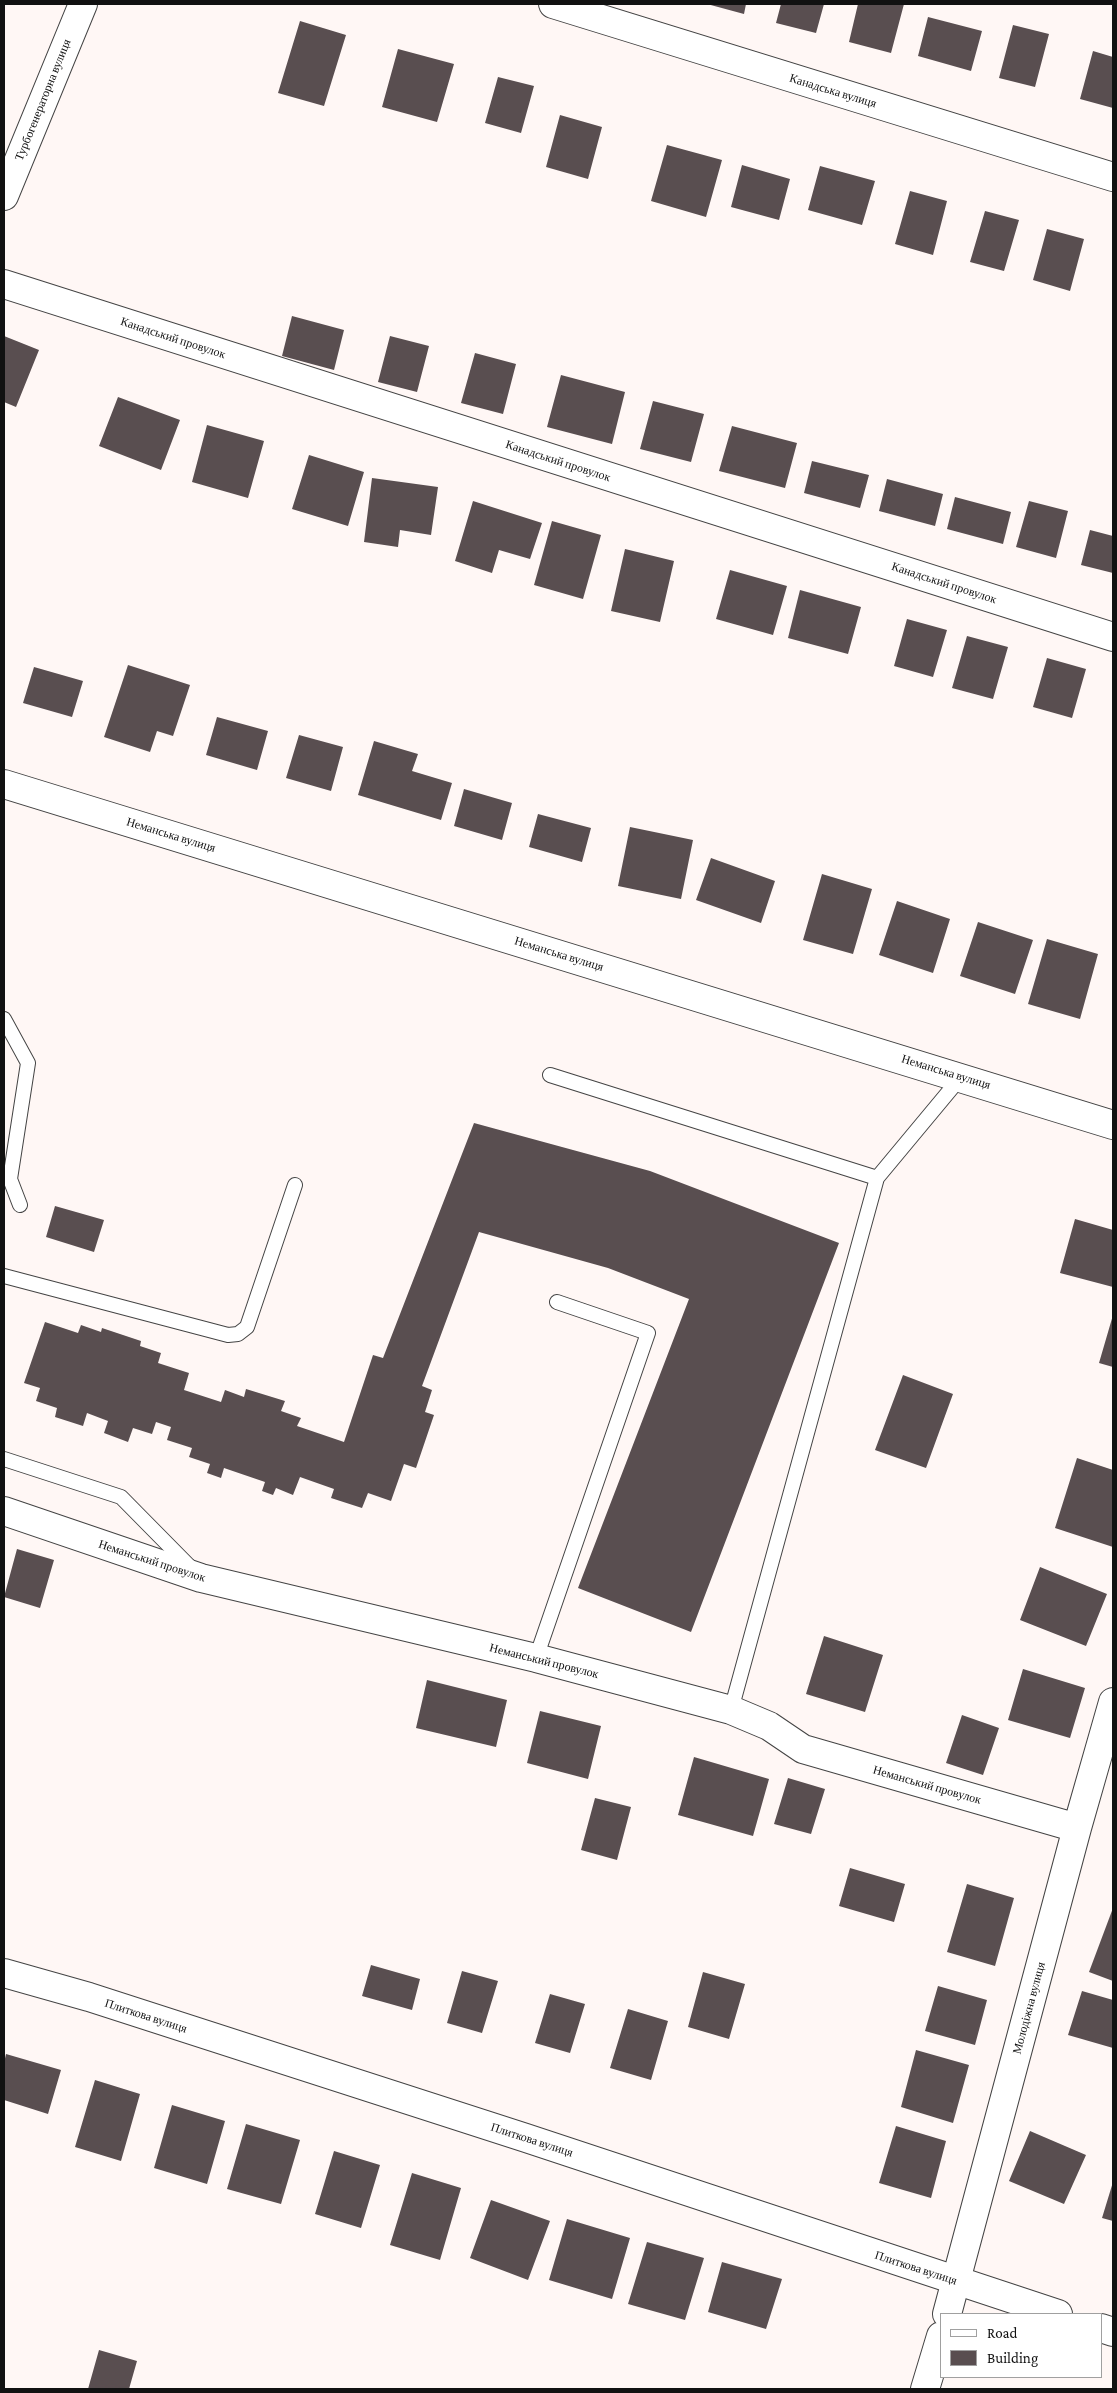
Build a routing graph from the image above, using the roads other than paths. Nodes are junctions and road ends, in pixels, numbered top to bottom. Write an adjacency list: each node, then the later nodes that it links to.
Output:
1 (83, 4): 4 (street, Турбогенераторна вулиця)
2 (553, 4): 3 (street, Канадська вулиця)
3 (1113, 177)
4 (4, 196)
5 (4, 284): 6 (street, Канадський провулок)
6 (1113, 637)
7 (4, 784): 10 (street, Неманська вулиця)
8 (4, 1019): 14 (lane)
9 (550, 1075): 12 (lane)
10 (961, 1077): 11 (street, Неманська вулиця); 12 (lane)
11 (1113, 1125)
12 (877, 1178): 22 (lane)
13 (295, 1185): 15 (lane)
14 (20, 1205)
15 (4, 1276)
16 (557, 1302): 20 (lane)
17 (4, 1459): 19 (lane)
18 (4, 1511): 19 (street, Неманський провулок)
19 (201, 1578): 20 (street, Неманський провулок)
20 (536, 1658): 22 (street, Неманський провулок)
21 (1113, 1702): 23 (street, Молодіжна вулиця)
22 (730, 1710): 23 (street, Неманський провулок)
23 (1077, 1828): 25 (street, Молодіжна вулиця)
24 (4, 1973): 25 (street, Плиткова вулиця)
25 (957, 2282): 26 (street, Молодіжна вулиця); 27 (street, Плиткова вулиця)
26 (947, 2313)
27 (1055, 2313)
28 (940, 2339): 29 (street)
29 (925, 2389)

